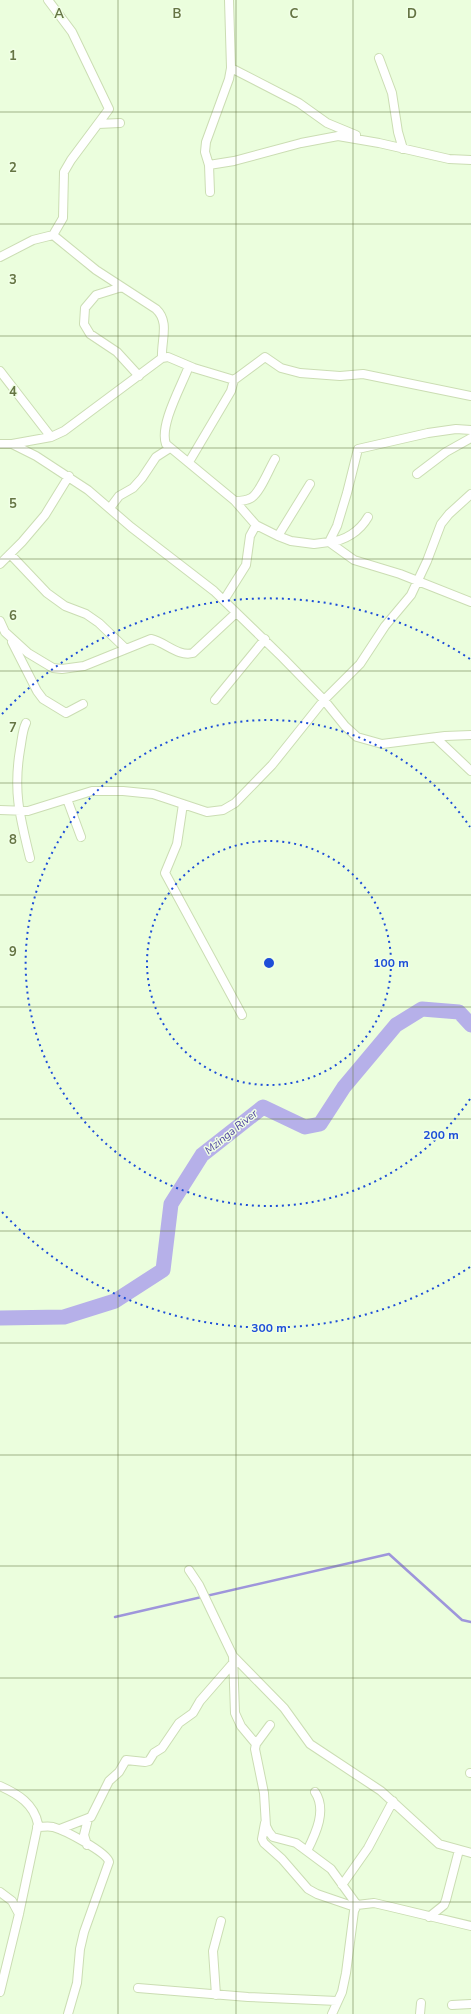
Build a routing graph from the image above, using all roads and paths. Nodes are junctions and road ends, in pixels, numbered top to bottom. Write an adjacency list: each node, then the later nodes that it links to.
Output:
1 (48, 0): 6 (street)
2 (229, 0): 4 (street)
3 (379, 58): 8 (street)
4 (231, 68): 7 (street); 10 (street)
5 (120, 123): 6 (street)
6 (98, 124): 12 (street)
7 (373, 143): 8 (street); 10 (street)
8 (403, 149): 9 (street)
9 (471, 160)
10 (209, 165): 11 (street)
11 (210, 192)
12 (53, 235): 13 (street); 14 (street)
13 (0, 257)
14 (122, 287): 15 (street); 18 (street)
15 (162, 358): 16 (street); 18 (street)
16 (189, 366): 19 (street); 26 (street)
17 (0, 371): 22 (street)
18 (139, 376): 22 (street)
19 (234, 380): 20 (street); 28 (street)
20 (471, 396)
21 (471, 430): 38 (street)
22 (51, 437): 25 (street)
23 (471, 438): 29 (street)
24 (0, 444): 25 (street)
25 (12, 444): 30 (street)
26 (170, 448): 28 (street); 34 (street)
27 (275, 459): 33 (street)
28 (189, 462): 33 (street)
29 (417, 474)
30 (69, 476): 34 (street); 39 (street)
31 (310, 484): 37 (street)
32 (471, 494): 41 (street)
33 (235, 501): 36 (street)
34 (110, 508): 42 (street)
35 (368, 517): 38 (street)
36 (256, 525): 37 (street); 42 (street)
37 (278, 536): 38 (street)
38 (329, 542): 41 (street)
39 (10, 554): 40 (street); 48 (street)
40 (0, 564)
41 (418, 581): 43 (street); 50 (street)
42 (224, 600): 44 (street)
43 (471, 602)
44 (236, 612): 47 (street); 48 (street)
45 (0, 621): 46 (street)
46 (5, 634): 48 (street); 51 (street)
47 (265, 639): 49 (street); 50 (street)
48 (126, 649)
49 (215, 700)
50 (324, 700): 54 (street); 57 (street)
51 (83, 704)
52 (26, 723): 59 (street)
53 (471, 735): 54 (street)
54 (436, 738): 55 (street)
55 (471, 772)
56 (67, 799): 57 (street); 59 (street); 60 (street)
57 (183, 804): 62 (street)
58 (0, 810): 59 (street)
59 (18, 812): 61 (street)
60 (81, 837)
61 (30, 858)
62 (242, 1015)
63 (189, 1570): 64 (street)
64 (234, 1659): 66 (street); 69 (street); 71 (street)
65 (270, 1725): 66 (street)
66 (256, 1744): 70 (street)
67 (0, 1786): 72 (street)
68 (315, 1792): 75 (street)
69 (393, 1801): 76 (street); 78 (street)
70 (266, 1818): 75 (street); 80 (street)
71 (88, 1819): 73 (street); 74 (street)
72 (37, 1827): 73 (street); 81 (street)
73 (60, 1829): 74 (street)
74 (87, 1845): 92 (street)
75 (307, 1850): 78 (street)
76 (459, 1850): 77 (street); 82 (street)
77 (471, 1853)
78 (342, 1885): 80 (street)
79 (0, 1892): 81 (street)
80 (356, 1906): 82 (street); 88 (street)
81 (19, 1914): 86 (street)
82 (429, 1917): 84 (street)
83 (221, 1921): 87 (street)
84 (471, 1926)
85 (138, 1988): 87 (street)
86 (0, 1991)
87 (216, 1995): 88 (street)
88 (338, 2001): 93 (street)
89 (421, 2003): 94 (street)
90 (452, 2004): 91 (street)
91 (471, 2004)
92 (68, 2014)
93 (332, 2014)
94 (420, 2014)

